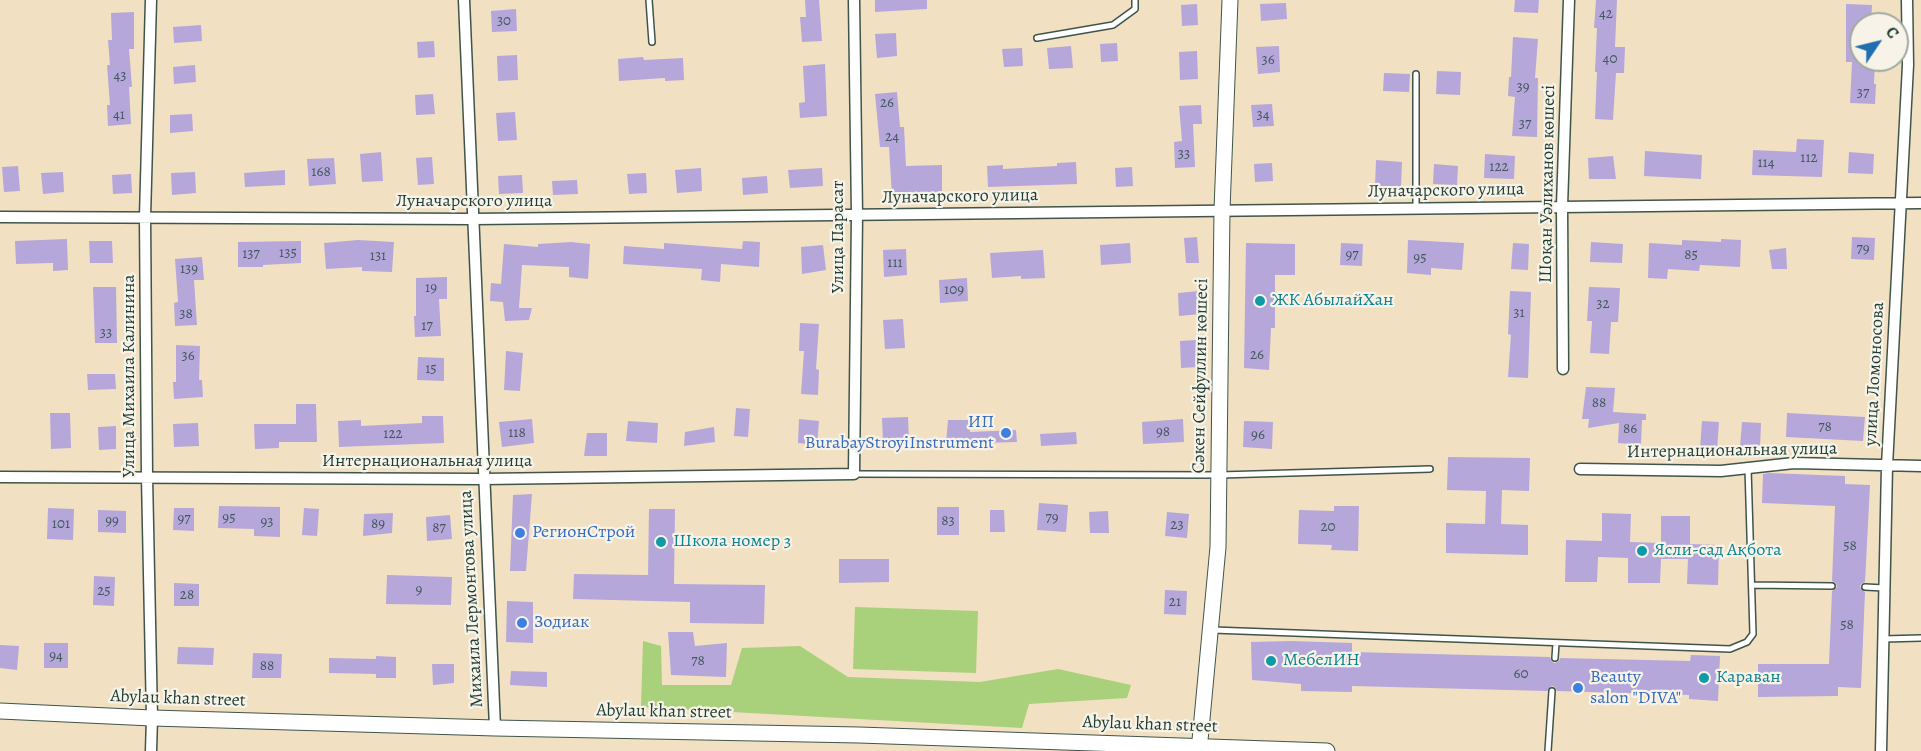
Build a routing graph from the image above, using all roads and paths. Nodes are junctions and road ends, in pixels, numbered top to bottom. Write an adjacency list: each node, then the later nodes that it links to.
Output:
1 (151, 0): 19 (street, Улица Михаила Калинина)
2 (464, 0): 20 (street, Михаила Лермонтова улица)
3 (649, 0): 10 (lane)
4 (854, 0): 17 (street, Улица Парасат)
5 (1135, 0): 9 (lane)
6 (1230, 0): 16 (street, Сәкен Сейфуллин көшесі)
7 (1569, 0): 14 (street, Шоқан Уәлиханов көшесі)
8 (1907, 0): 13 (street, улица Ломоносова)
9 (1036, 38)
10 (652, 42)
11 (1416, 75): 15 (lane)
12 (1921, 203): 13 (street, Луначарского улица)
13 (1901, 204): 14 (street, Луначарского улица); 22 (street, улица Ломоносова)
14 (1562, 206): 15 (street, Луначарского улица); 21 (street, Шоқан Уәлиханов көшесі)
15 (1416, 208): 16 (street, Луначарского улица)
16 (1222, 210): 17 (street, Луначарского улица); 28 (street, Сәкен Сейфуллин көшесі)
17 (857, 215): 20 (street, Луначарского улица); 27 (street, Улица Парасат)
18 (0, 217): 19 (street, Луначарского улица)
19 (145, 217): 20 (street, Луначарского улица); 30 (street, Улица Михаила Калинина)
20 (474, 219): 31 (street, Михаила Лермонтова улица)
21 (1563, 369)
22 (1887, 466): 23 (street, Интернациональная улица); 24 (street, Интернациональная улица); 35 (street, улица Ломоносова)
23 (1921, 466)
24 (1748, 468): 26 (street, Интернациональная улица); 32 (lane)
25 (1430, 469): 28 (lane)
26 (1580, 469)
27 (854, 474): 28 (lane); 31 (street, Интернациональная улица)
28 (1220, 475): 36 (street, Сәкен Сейфуллин көшесі)
29 (0, 477): 30 (street, Интернациональная улица)
30 (147, 477): 31 (street, Интернациональная улица); 43 (street, Улица Михаила Калинина)
31 (483, 479): 44 (street, Михаила Лермонтова улица)
32 (1752, 585): 33 (lane); 39 (lane)
33 (1832, 586)
34 (1865, 587): 35 (lane)
35 (1884, 588): 38 (street, улица Ломоносова)
36 (1210, 630): 39 (lane); 45 (street, Сәкен Сейфуллин көшесі)
37 (1921, 638): 38 (lane)
38 (1883, 639): 49 (street, улица Ломоносова)
39 (1556, 643): 40 (lane)
40 (1555, 658)
41 (1552, 691): 48 (lane)
42 (0, 711): 43 (street, Abylau khan street)
43 (152, 718): 44 (street, Abylau khan street); 46 (street, Улица Михаила Калинина)
44 (495, 728): 45 (street, Abylau khan street)
45 (1199, 748): 47 (street, Abylau khan street)
46 (151, 751)
47 (1327, 751)
48 (1548, 751)
49 (1881, 751)

